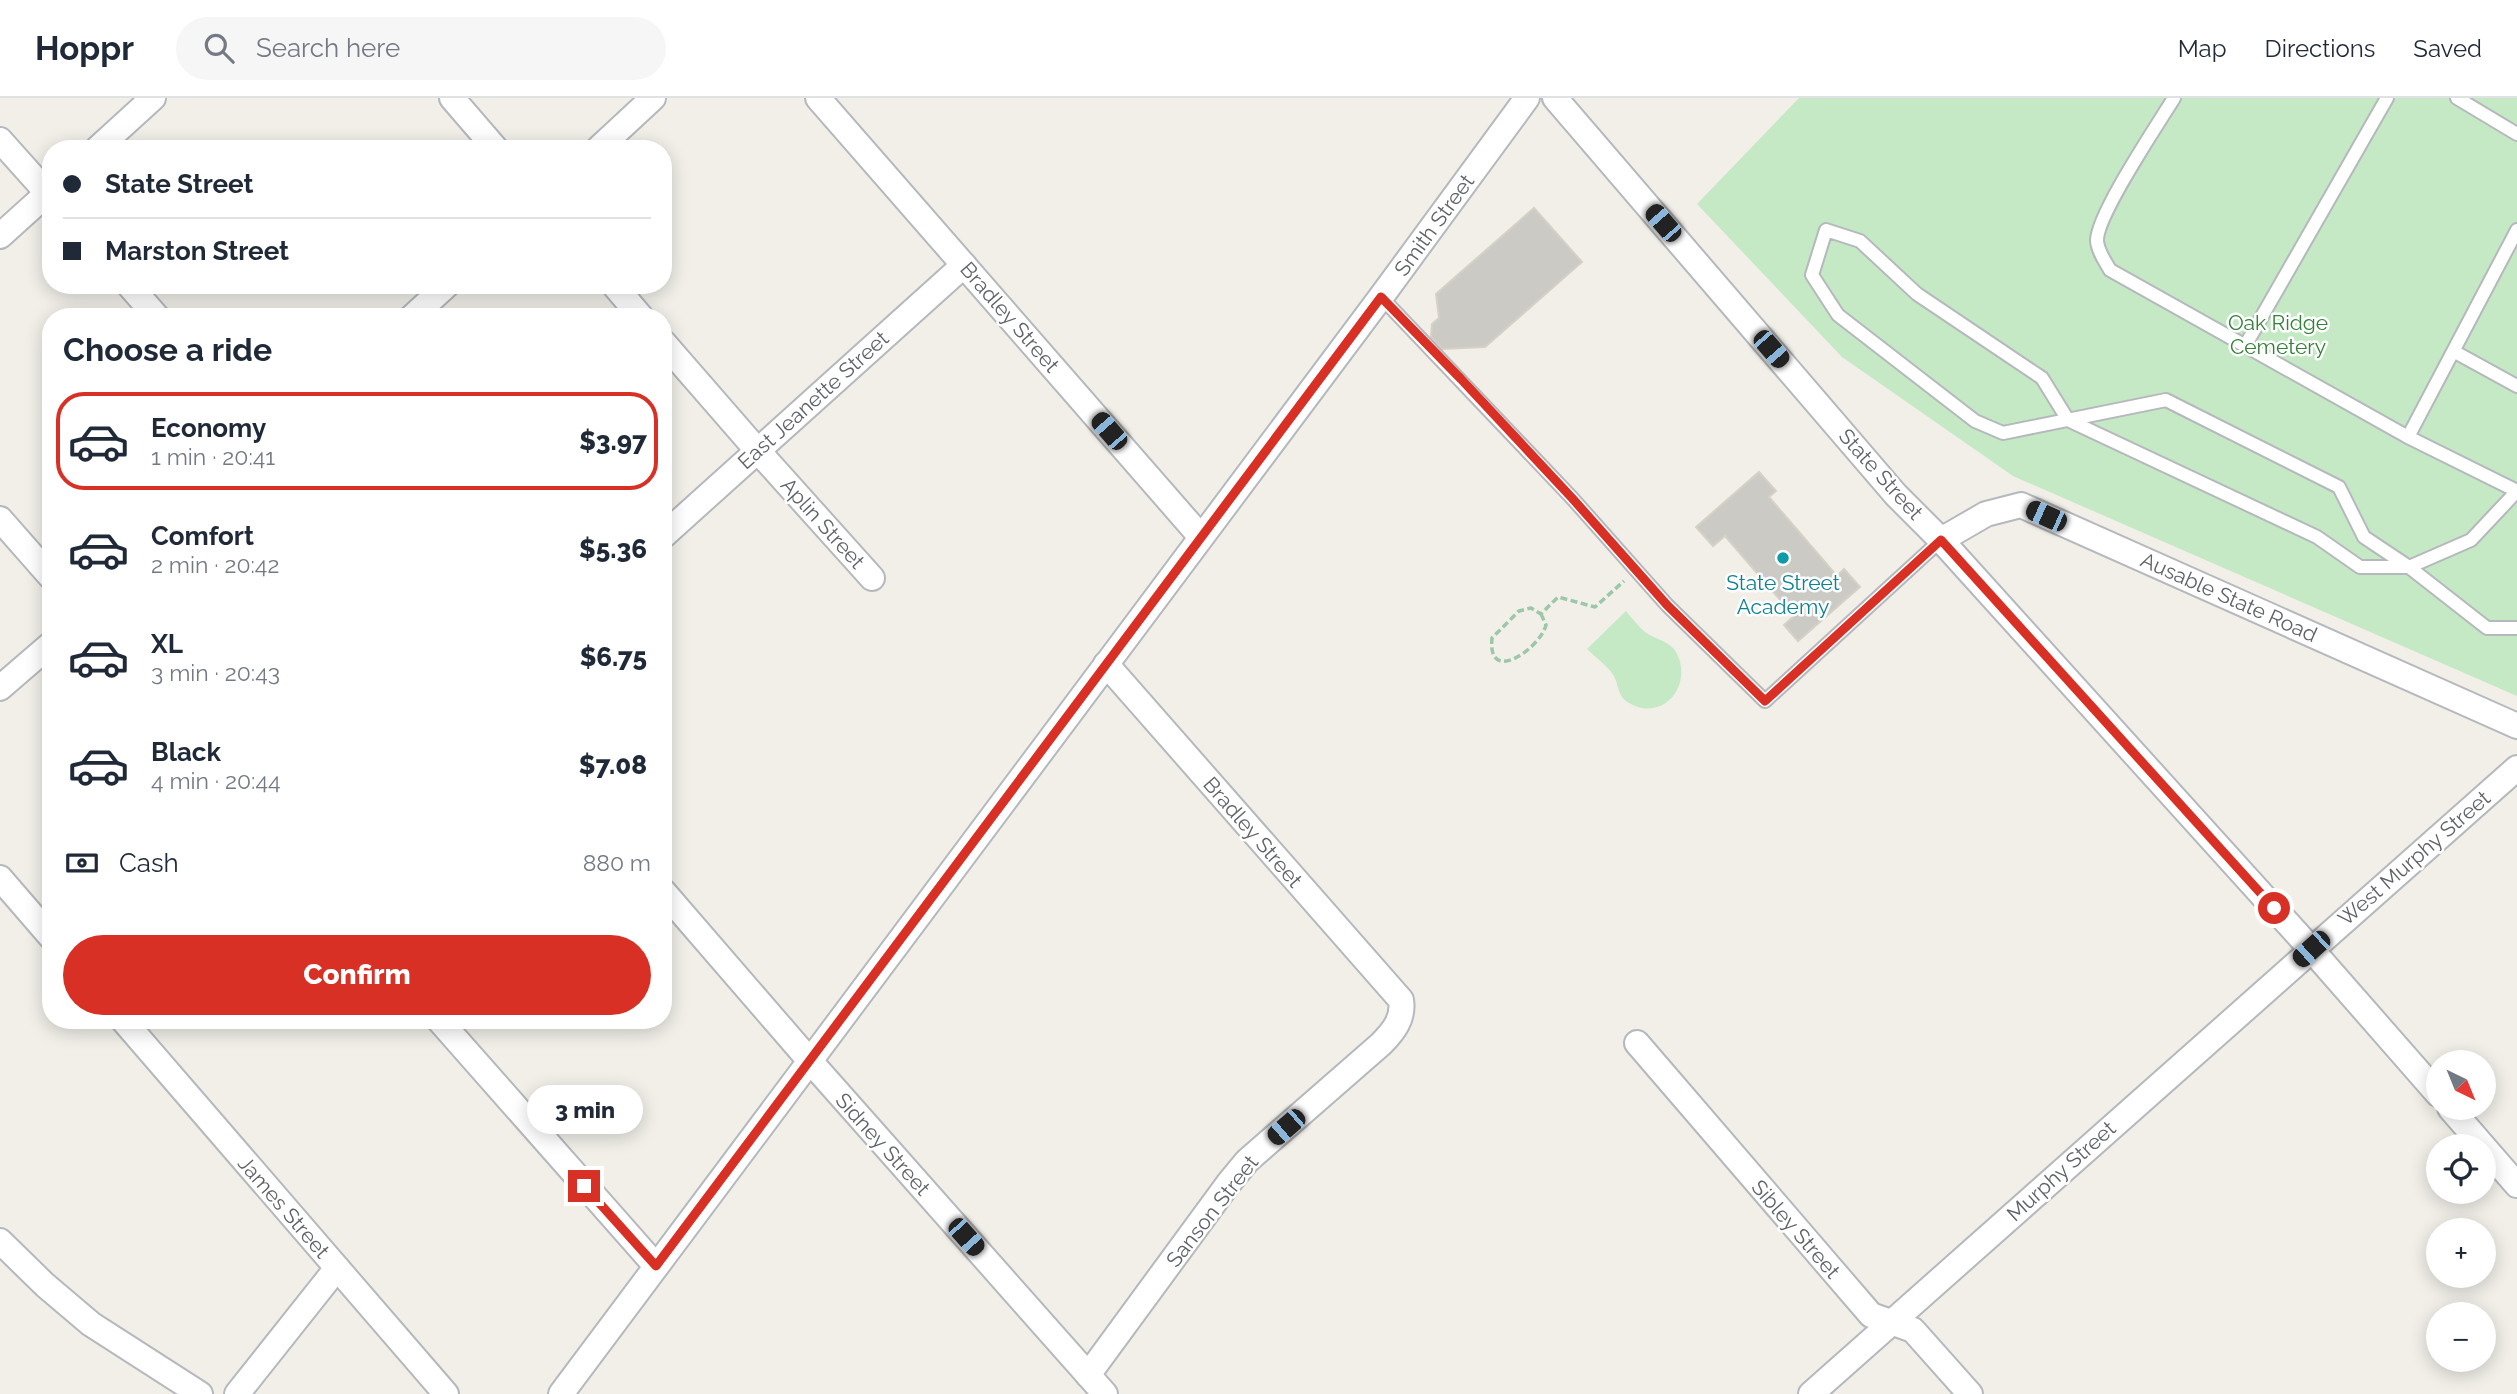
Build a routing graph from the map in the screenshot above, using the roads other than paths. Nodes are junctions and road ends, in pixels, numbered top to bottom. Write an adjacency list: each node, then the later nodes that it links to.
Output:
1 (153, 98): 11 (street)
2 (452, 98): 12 (street)
3 (653, 98): 13 (street)
4 (818, 98): 19 (street, Bradley Street)
5 (1527, 98): 23 (street, Smith Street)
6 (1555, 98): 38 (street, State Street)
7 (2174, 98): 27 (lane)
8 (2387, 98): 27 (lane)
9 (2457, 98): 10 (lane)
10 (2517, 134)
11 (107, 140)
12 (488, 140)
13 (608, 140)
14 (0, 141): 15 (street)
15 (42, 185)
16 (42, 200): 18 (street)
17 (2517, 230): 29 (lane)
18 (0, 236)
19 (964, 265): 33 (street, East Jeanette Street); 37 (street, Bradley Street)
20 (137, 294): 24 (street)
21 (437, 294): 25 (street)
22 (622, 294): 26 (street)
23 (1381, 297): 37 (street, Smith Street); 38 (lane)
24 (149, 308)
25 (422, 308)
26 (633, 308)
27 (2245, 346): 32 (lane)
28 (672, 352): 33 (street, Aplin Street)
29 (2455, 352): 30 (lane); 32 (lane)
30 (2517, 386)
31 (2068, 420): 31 (lane); 40 (lane); 40 (lane)
32 (2408, 437): 34 (lane)
33 (757, 450): 36 (street, East Jeanette Street); 41 (street, Aplin Street)
34 (2517, 491): 40 (lane)
35 (0, 519): 39 (street)
36 (672, 528)
37 (1201, 537): 44 (street, Smith Street)
38 (1941, 540): 46 (street, Ausable State Road); 51 (street, State Street)
39 (42, 567)
40 (2409, 567): 42 (lane)
41 (872, 578)
42 (2517, 628)
43 (42, 652): 45 (street)
44 (1106, 664): 52 (street, Bradley Street); 56 (street, Smith Street)
45 (0, 688)
46 (2517, 726)
47 (2517, 768): 51 (street, West Murphy Street)
48 (0, 878): 50 (street)
49 (672, 901): 56 (street, Sidney Street)
50 (42, 927)
51 (2311, 949): 57 (street, State Street); 63 (street, Murphy Street)
52 (1401, 1000): 64 (street, Sanson Street)
53 (130, 1029): 62 (street, James Street)
54 (447, 1029): 61 (street)
55 (1637, 1043): 63 (street, Sibley Street)
56 (810, 1061): 61 (street, Smith Street); 64 (street, Sidney Street)
57 (2426, 1080)
58 (2460, 1120): 59 (street)
59 (2517, 1185)
60 (0, 1241): 65 (street)
61 (656, 1266): 68 (street, Smith Street)
62 (337, 1268): 66 (street); 67 (street, James Street)
63 (1892, 1321): 70 (street, Murphy Street); 71 (street, Sibley Street)
64 (1088, 1375): 69 (street, Sidney Street)
65 (200, 1394)
66 (237, 1394)
67 (446, 1394)
68 (561, 1394)
69 (1105, 1394)
70 (1811, 1394)
71 (1970, 1394)

